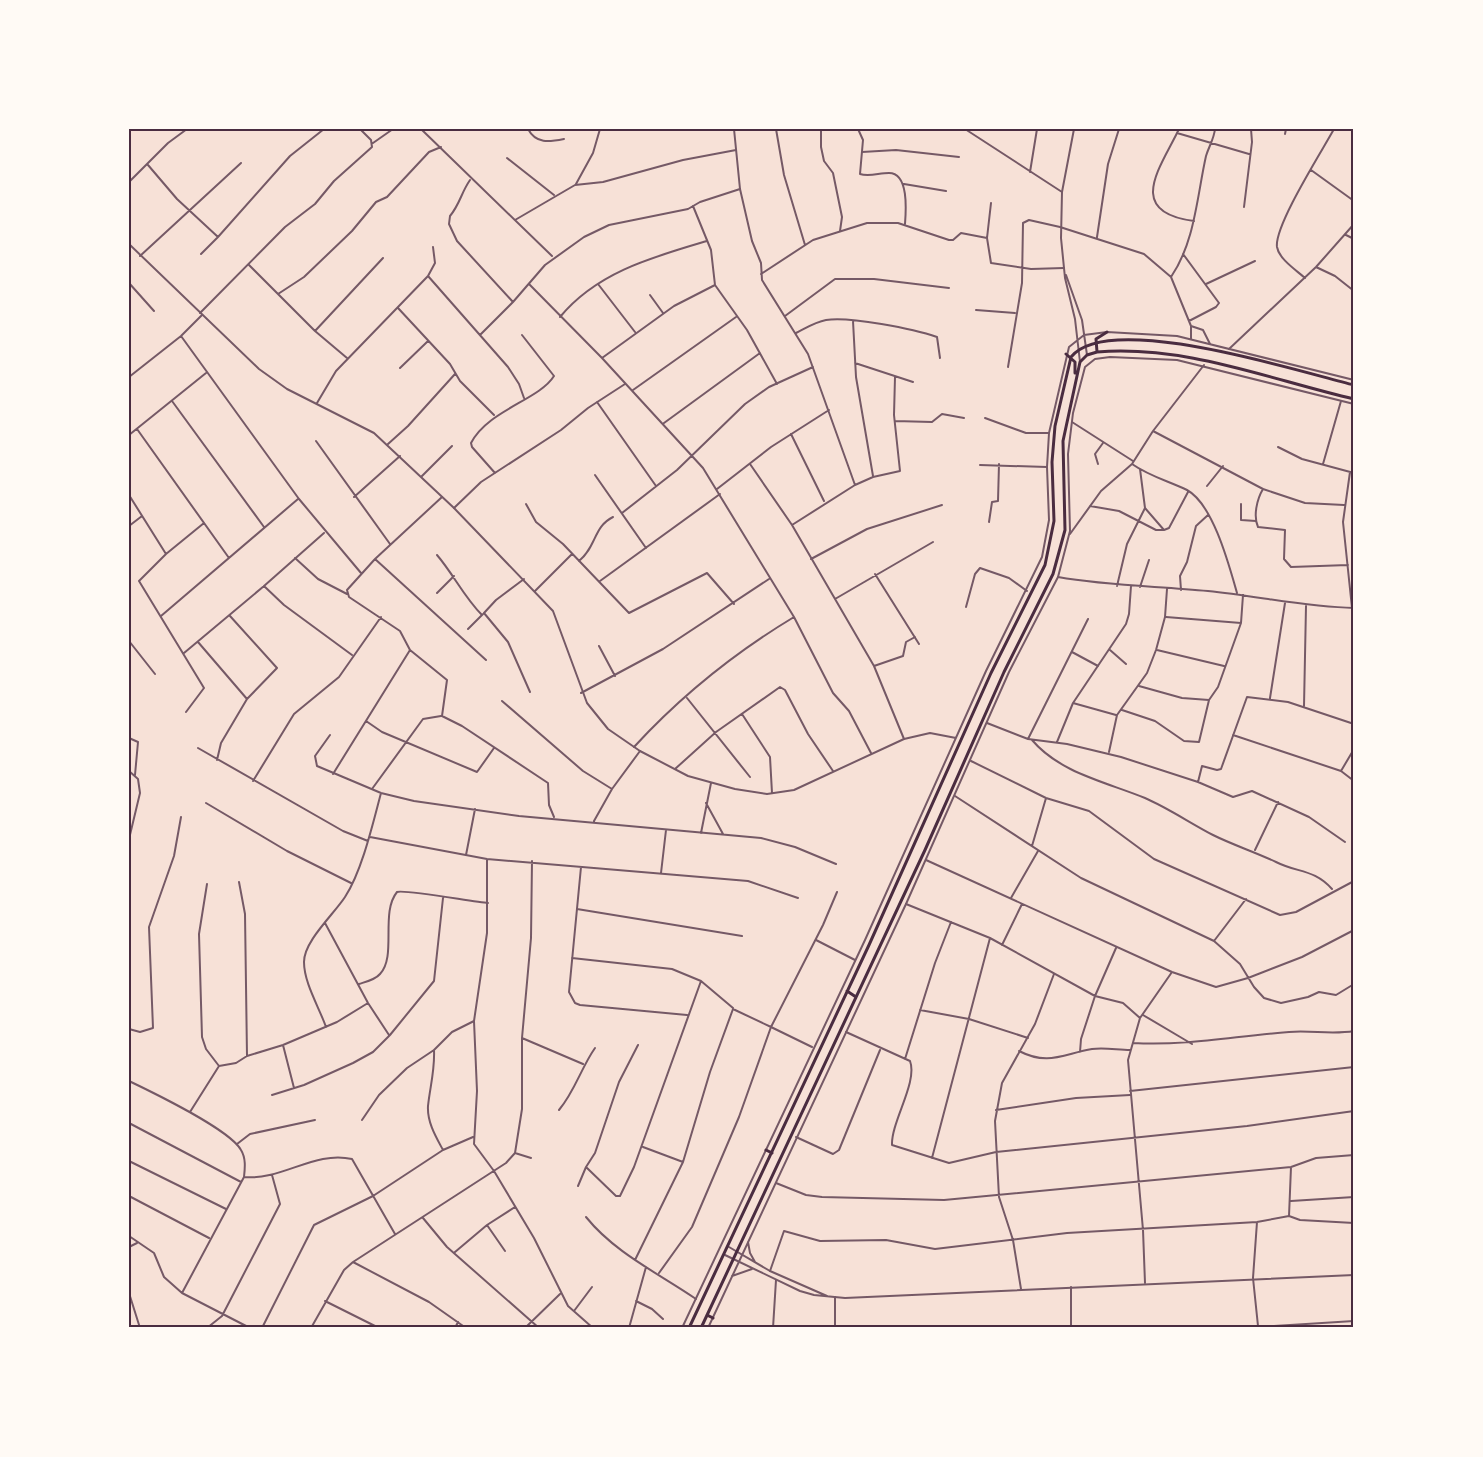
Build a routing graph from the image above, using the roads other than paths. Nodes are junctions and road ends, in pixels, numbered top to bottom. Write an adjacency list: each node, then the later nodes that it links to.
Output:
1 (187, 129): 35 (street)
2 (324, 129): 58 (street)
3 (360, 129): 26 (street)
4 (393, 129): 26 (street)
5 (421, 129): 28 (street)
6 (528, 129): 25 (street)
7 (600, 129): 41 (street)
8 (734, 129): 29 (street)
9 (776, 129): 64 (street)
10 (821, 129): 56 (street)
11 (858, 129): 30 (street)
12 (965, 129): 24 (street)
13 (979, 129): 24 (street)
14 (1037, 129): 37 (street)
15 (1074, 129): 44 (street)
16 (1119, 129): 60 (street)
17 (1179, 129): 22 (street)
18 (1215, 129): 27 (street)
19 (1251, 129): 31 (street)
20 (1286, 129): 23 (street)
21 (1334, 129): 36 (street)
22 (1177, 133): 27 (street); 52 (street)
23 (1285, 134)
24 (978, 135): 37 (street)
25 (564, 139)
26 (373, 143): 73 (street)
27 (1210, 144): 31 (street); 52 (street)
28 (441, 147): 38 (street); 89 (street)
29 (736, 150): 41 (street); 42 (street)
30 (862, 152): 32 (street); 40 (street)
31 (1250, 154): 49 (street)
32 (958, 157)
33 (507, 158): 45 (street)
34 (241, 163): 50 (street)
35 (148, 165): 39 (street); 50 (street)
36 (1311, 170): 46 (street); 81 (street)
37 (1030, 172): 44 (street)
38 (471, 179): 51 (street); 91 (street)
39 (129, 182)
40 (903, 184): 43 (street); 54 (street)
41 (575, 185): 45 (street)
42 (740, 189): 48 (street); 78 (street)
43 (946, 191)
44 (1062, 192): 55 (street)
45 (554, 196): 51 (street)
46 (1354, 201)
47 (991, 203): 59 (street)
48 (693, 206): 62 (street); 70 (street)
49 (1244, 207)
50 (189, 210): 58 (street); 69 (street)
51 (515, 220): 70 (street)
52 (1194, 221): 68 (street)
53 (1354, 224): 57 (street)
54 (904, 225): 56 (street); 59 (street)
55 (1060, 227): 60 (street); 75 (street); 76 (street)
56 (840, 233): 64 (street)
57 (1345, 235): 61 (street); 74 (street)
58 (218, 237): 67 (street)
59 (987, 238): 75 (street)
60 (1096, 239): 80 (street)
61 (1354, 239)
62 (707, 241): 84 (street); 86 (street)
63 (129, 244): 66 (street)
64 (805, 245): 78 (street)
65 (433, 247): 79 (street)
66 (131, 248): 69 (street)
67 (201, 254)
68 (1184, 254): 80 (street); 85 (street)
69 (141, 256): 96 (street)
70 (553, 257): 83 (street)
71 (383, 258): 104 (street)
72 (1255, 261): 85 (street)
73 (249, 265): 89 (street); 96 (street)
74 (1316, 267): 81 (street); 88 (street)
75 (1022, 268): 76 (street); 95 (street)
76 (1064, 268): 77 (street)
77 (1065, 272): 110 (street); 114 (street)
78 (761, 274): 98 (street)
79 (428, 276): 92 (street); 108 (street)
80 (1171, 277): 102 (street)
81 (1305, 278): 121 (street)
82 (129, 283): 94 (street)
83 (529, 284): 91 (street); 99 (street)
84 (598, 284): 99 (street); 106 (street)
85 (1206, 284): 102 (street)
86 (716, 285): 97 (street); 100 (street)
87 (949, 288): 98 (street)
88 (1354, 291)
89 (278, 294): 104 (street)
90 (650, 296): 97 (street)
91 (513, 302): 108 (street)
92 (398, 308): 115 (street); 129 (street)
93 (976, 310): 95 (street)
94 (154, 311)
95 (1016, 313): 136 (street)
96 (201, 314): 111 (street); 154 (street)
97 (663, 314): 106 (street)
98 (785, 316): 107 (street)
99 (560, 317): 130 (street)
100 (736, 317): 124 (street); 148 (street)
101 (853, 321): 107 (street); 131 (street); 133 (street)
102 (1189, 321): 103 (street)
103 (1191, 326): 113 (street); 119 (street)
104 (315, 332): 129 (street)
105 (1107, 332): 110 (street); 112 (street); 116 (main road)
106 (635, 333): 130 (street)
107 (796, 333): 135 (street)
108 (480, 335): 149 (street)
109 (522, 335): 149 (street)
110 (1084, 335): 114 (street); 118 (street)
111 (181, 336): 138 (street); 140 (street)
112 (1177, 336): 113 (street); 117 (main road)
113 (1191, 339): 119 (street)
114 (1077, 340): 120 (street); 125 (street)
115 (428, 341): 137 (street); 139 (street)
116 (1095, 342): 117 (main road); 118 (main road); 123 (main road)
117 (1176, 342): 147 (main road)
118 (1086, 344): 120 (main road); 126 (street)
119 (1210, 344): 121 (street)
120 (1078, 348): 127 (main road); 132 (street)
121 (1228, 349): 143 (street)
122 (1156, 351): 123 (main road); 128 (main road); 150 (main road)
123 (1097, 352): 126 (main road)
124 (760, 353): 146 (street); 162 (street)
125 (1066, 354): 127 (main road); 166 (street)
126 (1087, 355): 132 (main road)
127 (1071, 357): 142 (main road); 203 (main road)
128 (1156, 357): 134 (street); 161 (street)
129 (348, 358): 154 (street)
130 (602, 358): 145 (street)
131 (940, 358)
132 (1080, 362): 142 (main road)
133 (855, 363): 141 (street); 190 (street)
134 (1204, 365): 152 (street); 164 (street)
135 (813, 367): 146 (street); 156 (street)
136 (1008, 367)
137 (400, 368)
138 (206, 373): 151 (street); 201 (street)
139 (455, 374): 157 (street); 172 (street)
140 (129, 377)
141 (895, 377): 144 (street); 160 (street)
142 (1075, 378): 169 (main road)
143 (1354, 380)
144 (913, 382)
145 (625, 384): 148 (street); 153 (street)
146 (777, 384): 175 (street)
147 (1354, 385)
148 (632, 390): 162 (street)
149 (524, 398): 157 (street)
150 (1354, 399)
151 (172, 401): 163 (street); 222 (street)
152 (1341, 401): 155 (street); 182 (street)
153 (597, 402): 186 (street); 192 (street)
154 (317, 403): 172 (street)
155 (1354, 404)
156 (829, 410): 165 (street); 191 (street)
157 (495, 416): 186 (street)
158 (964, 418): 160 (street)
159 (985, 418): 166 (street)
160 (895, 421): 190 (street)
161 (1072, 422): 170 (street); 171 (street)
162 (664, 423): 175 (street)
163 (137, 429): 167 (street); 219 (street)
164 (1153, 431): 177 (street); 183 (street)
165 (791, 434): 178 (street); 204 (street)
166 (1049, 434): 184 (street)
167 (129, 435)
168 (316, 441): 200 (street)
169 (1064, 441): 170 (main road); 246 (main road)
170 (1069, 441): 225 (street)
171 (1103, 443): 177 (street); 180 (street)
172 (388, 444): 176 (street)
173 (452, 446): 189 (street)
174 (1278, 447): 182 (street)
175 (692, 455): 192 (street); 194 (street)
176 (400, 456): 189 (street); 200 (street)
177 (1133, 463): 185 (street); 209 (street)
178 (750, 464): 194 (street); 220 (street)
179 (999, 464): 181 (street); 184 (street); 218 (street)
180 (1098, 464)
181 (980, 465)
182 (1323, 465): 187 (street)
183 (1223, 466): 193 (street); 195 (street)
184 (1047, 467): 202 (street)
185 (1140, 470): 196 (street); 211 (street)
186 (495, 473): 210 (street)
187 (1352, 473): 208 (street)
188 (595, 475): 212 (street)
189 (422, 476): 199 (street)
190 (873, 477): 191 (street)
191 (855, 485): 204 (street)
192 (656, 486): 212 (street)
193 (1207, 486)
194 (717, 489): 197 (street)
195 (1263, 489): 208 (street); 217 (street)
196 (1188, 491): 213 (street); 223 (street)
197 (720, 494): 228 (street); 244 (street)
198 (129, 495): 214 (street)
199 (442, 496): 210 (street); 227 (street)
200 (354, 497): 227 (street)
201 (299, 499): 222 (street); 224 (street)
202 (1048, 501): 203 (main road); 255 (street)
203 (1054, 501): 292 (main road)
204 (825, 502): 220 (street)
205 (526, 504): 230 (street)
206 (1241, 504): 217 (street)
207 (942, 505): 235 (street)
208 (1344, 505): 238 (street)
209 (1090, 506): 216 (street); 225 (street)
210 (454, 508): 243 (street)
211 (1145, 508): 216 (street); 223 (street)
212 (622, 513): 228 (street)
213 (1208, 515): 253 (street); 258 (street)
214 (142, 516): 221 (street); 229 (street)
215 (613, 517): 237 (street)
216 (1137, 521): 223 (street); 247 (street)
217 (1256, 521): 238 (street)
218 (989, 522)
219 (204, 523): 229 (street); 232 (street)
220 (792, 525): 235 (street)
221 (129, 526)
222 (264, 528): 232 (street)
223 (1164, 530)
224 (324, 533): 233 (street); 239 (street)
225 (1070, 534): 242 (street)
226 (933, 542): 240 (street)
227 (390, 544): 234 (street)
228 (646, 548): 245 (street)
229 (166, 554): 267 (street)
230 (572, 554): 237 (street); 254 (street)
231 (437, 555): 241 (street)
232 (229, 558): 267 (street)
233 (295, 558): 248 (street); 257 (street)
234 (375, 559): 239 (street); 286 (street)
235 (811, 559): 260 (street)
236 (1149, 560): 250 (street)
237 (579, 561): 245 (street)
238 (1348, 565): 265 (street)
239 (361, 573): 257 (street)
240 (875, 574): 260 (street); 275 (street)
241 (454, 576): 256 (street); 266 (street)
242 (1058, 577): 247 (street); 251 (street)
243 (524, 579): 254 (street); 266 (street)
244 (769, 579): 262 (street); 270 (street)
245 (600, 580): 262 (street)
246 (1048, 585): 251 (main road); 406 (main road)
247 (1117, 585): 249 (street)
248 (264, 586): 268 (street); 285 (street)
249 (1131, 586): 250 (street); 281 (street)
250 (1140, 587): 252 (street)
251 (1053, 588): 311 (street)
252 (1167, 589): 253 (street); 271 (street)
253 (1181, 590): 258 (street)
254 (535, 591): 297 (street)
255 (1026, 591): 264 (street); 291 (street)
256 (437, 593)
257 (347, 594): 269 (street)
258 (1237, 594): 259 (street)
259 (1243, 594): 261 (street); 273 (street)
260 (835, 599): 288 (street)
261 (1285, 603): 263 (street); 299 (street)
262 (734, 604): 294 (street)
263 (1306, 606): 265 (street); 304 (street)
264 (966, 607)
265 (1353, 608)
266 (483, 614): 274 (street); 296 (street)
267 (161, 616): 284 (street)
268 (230, 616): 277 (street); 300 (street)
269 (381, 617): 280 (street); 285 (street)
270 (794, 617): 298 (street); 327 (street)
271 (1165, 617): 273 (street); 282 (street)
272 (1088, 620): 283 (street)
273 (1241, 622): 290 (street)
274 (468, 629)
275 (915, 637): 278 (street); 288 (street)
276 (129, 641): 293 (street)
277 (198, 642): 284 (street); 300 (street)
278 (919, 644)
279 (600, 646): 294 (street)
280 (410, 650): 309 (street); 310 (street)
281 (1110, 650): 287 (street); 289 (street)
282 (1156, 650): 290 (street); 295 (street)
283 (1072, 652): 289 (street); 319 (street)
284 (184, 653): 306 (street)
285 (353, 656): 338 (street)
286 (486, 660)
287 (1126, 664)
288 (874, 666): 318 (street)
289 (1098, 666): 303 (street)
290 (1224, 666): 301 (street)
291 (986, 671): 292 (main road); 317 (street)
292 (991, 673): 345 (main road)
293 (155, 674)
294 (615, 676): 297 (street)
295 (1139, 686): 301 (street); 305 (street)
296 (530, 692)
297 (581, 693): 323 (street)
298 (687, 698): 313 (street); 323 (street)
299 (1270, 698): 304 (street); 315 (street)
300 (247, 699): 329 (street)
301 (1209, 700): 305 (street)
302 (502, 701): 344 (street)
303 (1073, 703): 308 (street); 321 (street)
304 (1304, 706): 312 (street)
305 (1122, 710): 308 (street)
306 (186, 712)
307 (742, 714): 313 (street); 333 (street); 347 (street)
308 (1117, 715): 328 (street)
309 (442, 716): 320 (street); 322 (street)
310 (366, 721): 320 (street); 335 (street)
311 (987, 723): 319 (street); 330 (street)
312 (1354, 724)
313 (716, 732): 331 (street); 337 (street)
314 (330, 735): 335 (street)
315 (1233, 735): 334 (street); 340 (street)
316 (129, 738): 336 (street)
317 (957, 738): 318 (street); 342 (street)
318 (904, 739): 327 (street)
319 (1030, 739): 321 (street); 364 (street)
320 (406, 741): 322 (street); 343 (street)
321 (1057, 742): 328 (street)
322 (495, 747): 355 (street)
323 (634, 747): 326 (street)
324 (198, 748): 329 (street)
325 (1354, 748): 334 (street)
326 (640, 751): 331 (street); 344 (street)
327 (871, 753): 333 (street)
328 (1108, 753): 340 (street)
329 (217, 761): 338 (street)
330 (971, 761): 348 (street); 349 (street)
331 (674, 770): 341 (street)
332 (129, 771): 336 (street)
333 (833, 771): 347 (street)
334 (1341, 771): 339 (street)
335 (333, 774): 343 (street)
336 (135, 775): 360 (street)
337 (750, 777)
338 (253, 781): 361 (street)
339 (1354, 781)
340 (1198, 782): 350 (street)
341 (711, 783): 347 (street); 352 (street)
342 (935, 787): 345 (main road); 397 (street)
343 (372, 789): 346 (street)
344 (612, 789): 356 (street)
345 (940, 789): 404 (main road)
346 (381, 793): 353 (street); 361 (street)
347 (772, 794)
348 (956, 796): 363 (street); 368 (street)
349 (1046, 798): 363 (street); 382 (street)
350 (1278, 802): 362 (street); 364 (street)
351 (206, 803): 375 (street)
352 (706, 803): 358 (street); 359 (street)
353 (475, 809): 355 (street); 366 (street)
354 (181, 817): 416 (street)
355 (554, 818): 356 (street)
356 (594, 821): 357 (street)
357 (666, 830): 358 (street); 372 (street)
358 (701, 833): 359 (street)
359 (723, 834): 370 (street)
360 (129, 839)
361 (369, 839): 366 (street); 375 (street)
362 (1345, 842)
363 (1032, 846): 365 (street)
364 (1255, 850): 377 (street)
365 (1038, 851): 381 (street); 393 (street)
366 (466, 855): 367 (street)
367 (487, 859): 369 (street); 383 (street)
368 (926, 860): 381 (street); 384 (street)
369 (532, 861): 371 (street); 420 (street)
370 (836, 864)
371 (581, 867): 372 (street); 386 (street)
372 (661, 873): 380 (street)
373 (1354, 881): 377 (street)
374 (239, 882): 433 (street)
375 (351, 883): 388 (street)
376 (207, 884): 436 (street)
377 (1333, 890): 382 (street)
378 (837, 892): 392 (street)
379 (442, 898): 383 (street); 402 (street); 419 (street)
380 (798, 898)
381 (1010, 899): 385 (street)
382 (1246, 899): 393 (street)
383 (488, 903): 413 (street)
384 (906, 904): 387 (street); 418 (street)
385 (1022, 904): 394 (street); 395 (street)
386 (577, 909): 390 (street); 396 (street)
387 (951, 922): 391 (street); 409 (street)
388 (325, 923): 402 (street); 414 (street)
389 (1354, 930): 400 (street)
390 (742, 936)
391 (990, 938): 394 (street); 412 (street)
392 (816, 940): 397 (street); 415 (street)
393 (1214, 941): 400 (street)
394 (1002, 945): 399 (street)
395 (1116, 947): 398 (street); 405 (street)
396 (572, 958): 401 (street); 410 (street)
397 (855, 960): 426 (street)
398 (1172, 972): 400 (street); 411 (street)
399 (1054, 975): 405 (street); 421 (street)
400 (1248, 978): 403 (street)
401 (701, 981): 408 (street); 410 (street)
402 (359, 984): 407 (street)
403 (1354, 984)
404 (848, 991): 406 (main road); 460 (main road)
405 (1095, 996): 411 (street); 432 (street)
406 (856, 997): 446 (main road)
407 (368, 1003): 414 (street); 419 (street)
408 (733, 1009): 415 (street); 465 (street)
409 (920, 1010): 412 (street); 434 (street)
410 (687, 1015): 455 (street)
411 (1142, 1016): 422 (street); 423 (street)
412 (969, 1019): 421 (street); 463 (street)
413 (474, 1021): 429 (street); 451 (street)
414 (326, 1027): 424 (street)
415 (771, 1027): 426 (street); 510 (street)
416 (129, 1029)
417 (1354, 1031): 423 (street)
418 (845, 1032): 428 (street); 447 (street)
419 (390, 1035): 439 (street)
420 (522, 1038): 435 (street); 459 (street)
421 (1028, 1038): 431 (street)
422 (1133, 1042): 423 (street); 430 (street)
423 (1192, 1044)
424 (283, 1045): 433 (street); 439 (street)
425 (638, 1046): 466 (street)
426 (812, 1047): 457 (street)
427 (595, 1048): 435 (street)
428 (881, 1048): 434 (street); 452 (street)
429 (434, 1050): 449 (street); 456 (street)
430 (1130, 1050): 432 (street); 440 (street)
431 (1019, 1051): 432 (street); 443 (street)
432 (1080, 1052)
433 (247, 1056): 436 (street)
434 (905, 1059): 463 (street)
435 (584, 1065): 442 (street)
436 (219, 1066): 445 (street)
437 (1354, 1067): 440 (street)
438 (129, 1081): 445 (street)
439 (294, 1088): 441 (street)
440 (1130, 1093): 443 (street); 453 (street)
441 (272, 1095)
442 (559, 1110)
443 (996, 1110): 458 (street)
444 (1354, 1111): 453 (street)
445 (190, 1112): 454 (street)
446 (801, 1112): 447 (main road); 498 (main road)
447 (806, 1115): 452 (street)
448 (315, 1120): 454 (street)
449 (362, 1120)
450 (129, 1123): 471 (street)
451 (473, 1137): 456 (street); 468 (street)
452 (796, 1137): 473 (street)
453 (1135, 1137): 458 (street); 472 (street)
454 (237, 1144): 470 (street)
455 (642, 1146): 465 (street); 466 (street)
456 (443, 1150): 476 (street)
457 (766, 1150): 460 (main road); 526 (street)
458 (996, 1152): 463 (street); 477 (street)
459 (515, 1153): 462 (street); 468 (street)
460 (772, 1153): 495 (main road)
461 (1354, 1155): 467 (street)
462 (531, 1158)
463 (932, 1158)
464 (129, 1161): 481 (street)
465 (683, 1162): 503 (street)
466 (586, 1167): 474 (street)
467 (1291, 1167): 472 (street); 479 (street)
468 (494, 1171): 480 (street); 483 (street)
469 (272, 1175): 470 (street); 476 (street); 531 (street)
470 (244, 1177): 471 (street)
471 (241, 1182): 481 (street)
472 (1139, 1183): 477 (street); 488 (street)
473 (776, 1184): 477 (street); 493 (street)
474 (578, 1186)
475 (129, 1196): 491 (street)
476 (373, 1196): 489 (street); 543 (street)
477 (999, 1197): 492 (street)
478 (1354, 1197): 479 (street)
479 (1291, 1201): 482 (street)
480 (515, 1207): 487 (street); 523 (street)
481 (227, 1209): 491 (street)
482 (1288, 1216): 485 (street); 486 (street)
483 (423, 1218): 489 (street); 499 (street)
484 (586, 1218): 503 (street)
485 (1257, 1222): 488 (street); 513 (street)
486 (1354, 1223)
487 (487, 1225): 497 (street); 499 (street)
488 (1143, 1230): 492 (street); 515 (street)
489 (394, 1234): 505 (street)
490 (129, 1236): 494 (street)
491 (209, 1238): 522 (street)
492 (1013, 1240): 509 (street); 519 (street)
493 (748, 1242): 500 (street); 506 (street)
494 (138, 1244): 496 (street); 522 (street)
495 (729, 1246): 498 (street); 501 (main road)
496 (129, 1247)
497 (505, 1251)
498 (737, 1251): 500 (street); 502 (main road)
499 (455, 1252): 536 (street)
500 (742, 1254): 504 (street); 506 (street)
501 (725, 1255): 502 (street); 553 (main road)
502 (734, 1259): 504 (street); 530 (main road)
503 (635, 1260): 507 (street)
504 (739, 1261): 508 (street); 512 (street)
505 (353, 1262): 527 (street); 535 (street)
506 (757, 1264): 509 (street)
507 (646, 1266): 510 (street); 528 (street)
508 (753, 1269): 512 (street); 514 (street)
509 (770, 1271): 516 (street)
510 (658, 1273): 526 (street)
511 (1354, 1275): 513 (street)
512 (732, 1276): 532 (street)
513 (1253, 1278): 515 (street); 538 (street)
514 (776, 1281): 520 (street); 556 (street)
515 (1145, 1283): 518 (street)
516 (802, 1284): 520 (street); 524 (street)
517 (592, 1287): 529 (street)
518 (1071, 1287): 519 (street); 558 (street)
519 (1021, 1289): 525 (street)
520 (800, 1291): 524 (street)
521 (129, 1293): 540 (street)
522 (182, 1293): 531 (street)
523 (560, 1294): 529 (street); 536 (street)
524 (827, 1296): 525 (street)
525 (835, 1297): 557 (street)
526 (696, 1300): 552 (street)
527 (325, 1301): 544 (street); 545 (street)
528 (636, 1301): 533 (street); 551 (street)
529 (573, 1312): 550 (street)
530 (707, 1315): 532 (main road); 554 (main road)
531 (222, 1316): 541 (street); 542 (street)
532 (713, 1318): 555 (street)
533 (663, 1319)
534 (1354, 1321): 537 (street)
535 (458, 1322): 546 (street); 547 (street)
536 (530, 1322): 548 (street); 549 (street)
537 (1327, 1323): 539 (street); 562 (street)
538 (1258, 1326): 539 (street); 561 (street)
539 (1294, 1326)
540 (140, 1328)
541 (207, 1328)
542 (250, 1328)
543 (262, 1328)
544 (311, 1328)
545 (379, 1328)
546 (456, 1328)
547 (466, 1328)
548 (525, 1328)
549 (539, 1328)
550 (593, 1328)
551 (629, 1328)
552 (682, 1328)
553 (689, 1328)
554 (701, 1328)
555 (708, 1328)
556 (773, 1328)
557 (835, 1328)
558 (1071, 1328)
559 (1137, 1328): 560 (street)
560 (1166, 1328)
561 (1242, 1328)
562 (1328, 1328)

